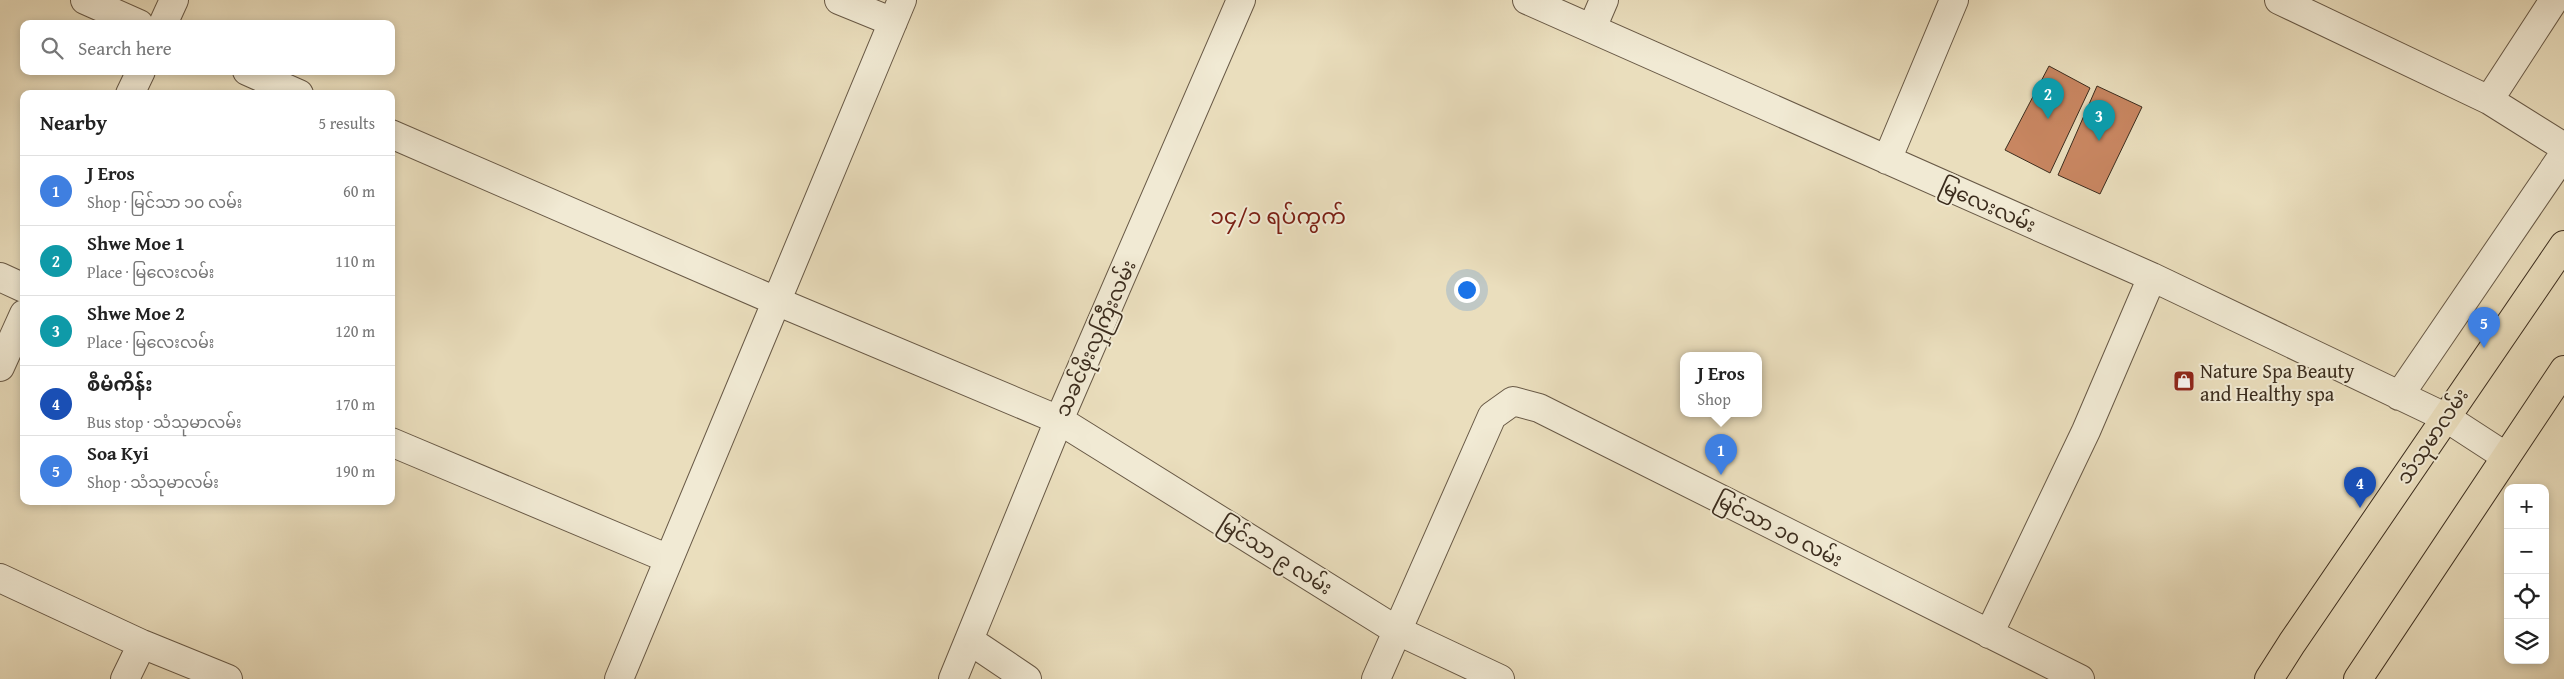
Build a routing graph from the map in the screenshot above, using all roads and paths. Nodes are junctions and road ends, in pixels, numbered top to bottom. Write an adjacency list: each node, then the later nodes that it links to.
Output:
1 (85, 0): 11 (street)
2 (174, 0): 12 (street)
3 (838, 0): 10 (street)
4 (1241, 0): 33 (street, သခင်ဖိုးလှကြီးလမ်း)
5 (1527, 0): 13 (street, မြလေးလမ်း)
6 (1604, 0): 13 (street)
7 (1954, 0): 22 (street)
8 (2279, 0): 18 (street)
9 (2554, 0): 18 (street)
10 (897, 11): 27 (street)
11 (129, 20)
12 (165, 20)
13 (1592, 28): 22 (street, မြလေးလမ်း)
14 (139, 75): 16 (street)
15 (256, 75): 17 (street)
16 (132, 90)
17 (290, 90)
18 (2489, 100): 20 (street)
19 (395, 136): 27 (street, မြင်သာ ၉ လမ်း)
20 (2564, 147)
21 (2564, 154): 31 (street)
22 (1887, 160): 25 (street, မြလေးလမ်း)
23 (2564, 245): 32 (main road, သံသုမာလမ်း)
24 (0, 277): 26 (street)
25 (2152, 277): 31 (street, မြလေးလမ်း); 39 (street)
26 (20, 286)
27 (776, 301): 33 (street, မြင်သာ ၉ လမ်း); 36 (street)
28 (20, 323): 29 (street)
29 (0, 367)
30 (2564, 370): 35 (main road)
31 (2399, 396): 32 (street, မြလေးလမ်း)
32 (2445, 417): 35 (street, မြလေးလမ်း); 50 (main road, သံသုမာလမ်း)
33 (1059, 420): 38 (street, မြင်သာ ၉ လမ်း); 40 (street, သခင်ဖိုးလှကြီးလမ်း)
34 (395, 444): 36 (street)
35 (2505, 456): 51 (main road)
36 (669, 559): 44 (street)
37 (0, 578): 41 (street)
38 (1396, 630): 39 (street, မြင်သာ ၁၀ လမ်း); 47 (street); 48 (street, မြင်သာ ၉ လမ်း)
39 (1989, 634): 49 (street, မြင်သာ ၁၀ လမ်း)
40 (969, 640): 45 (street, သခင်ဖိုးလှကြီးလမ်း); 46 (street)
41 (142, 644): 42 (street); 43 (street)
42 (125, 679)
43 (228, 679)
44 (619, 679)
45 (953, 679)
46 (1027, 679)
47 (1376, 679)
48 (1500, 679)
49 (2080, 679)
50 (2269, 679)
51 (2358, 679)

